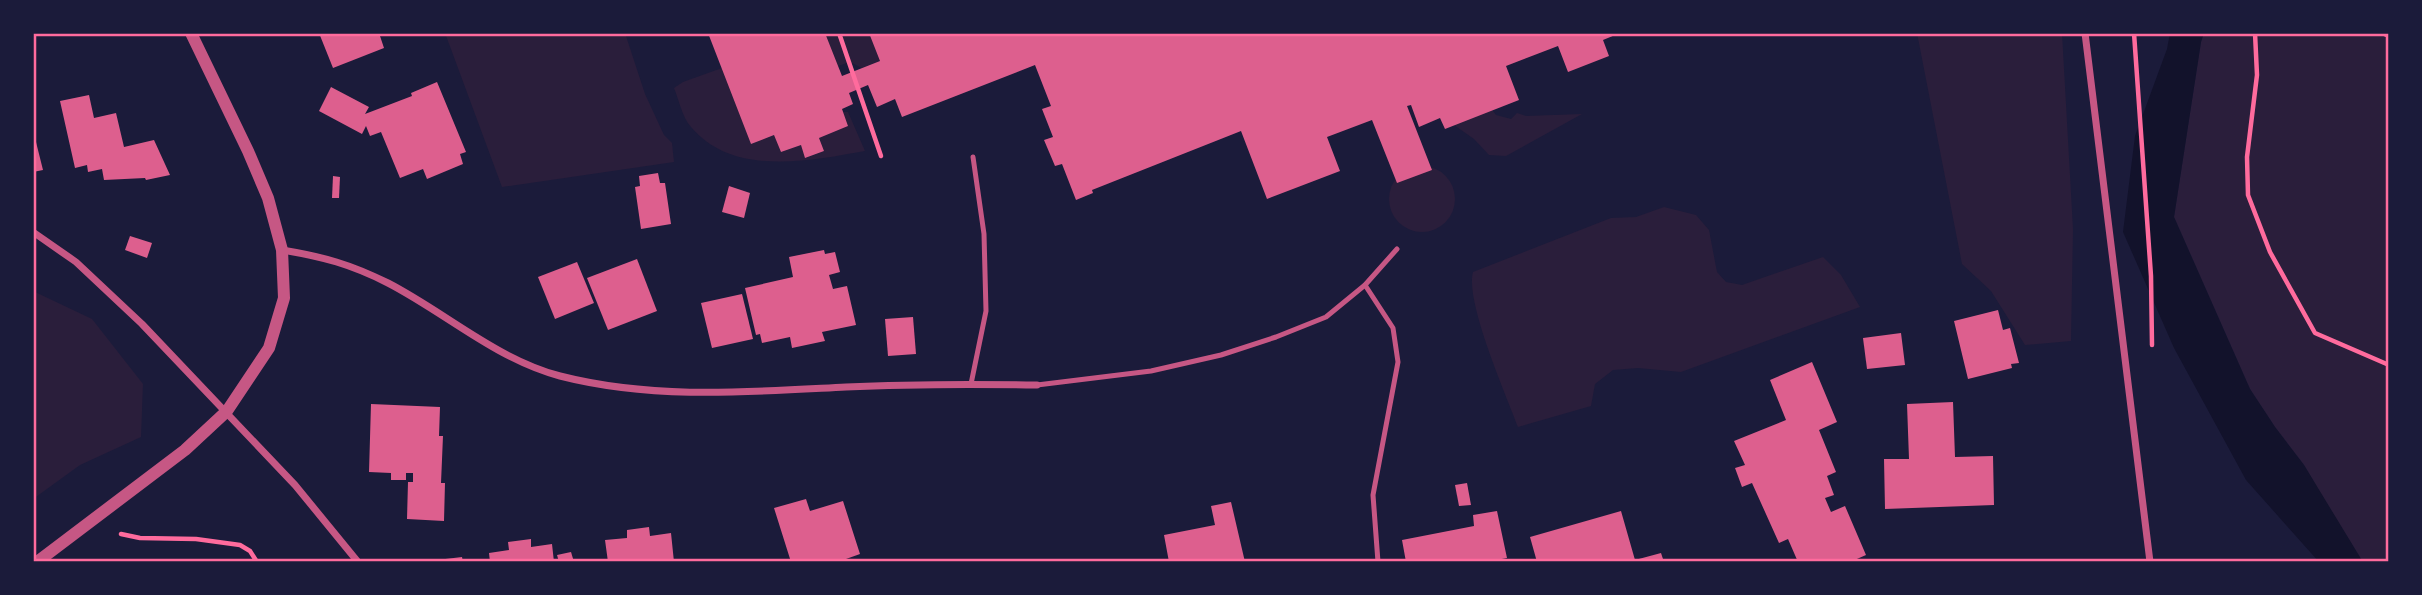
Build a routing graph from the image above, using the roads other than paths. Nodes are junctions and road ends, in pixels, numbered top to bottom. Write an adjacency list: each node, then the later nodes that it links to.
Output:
1 (191, 33): 6 (street)
2 (2085, 33): 14 (street)
3 (973, 158): 8 (lane)
4 (33, 232): 10 (street)
5 (1397, 249): 7 (lane)
6 (282, 250): 8 (street); 10 (street)
7 (1365, 285): 9 (lane); 13 (lane)
8 (971, 384): 9 (street)
9 (1037, 385)
10 (227, 411): 11 (street); 12 (street)
11 (37, 562)
12 (358, 562)
13 (1378, 562)
14 (2150, 562)

